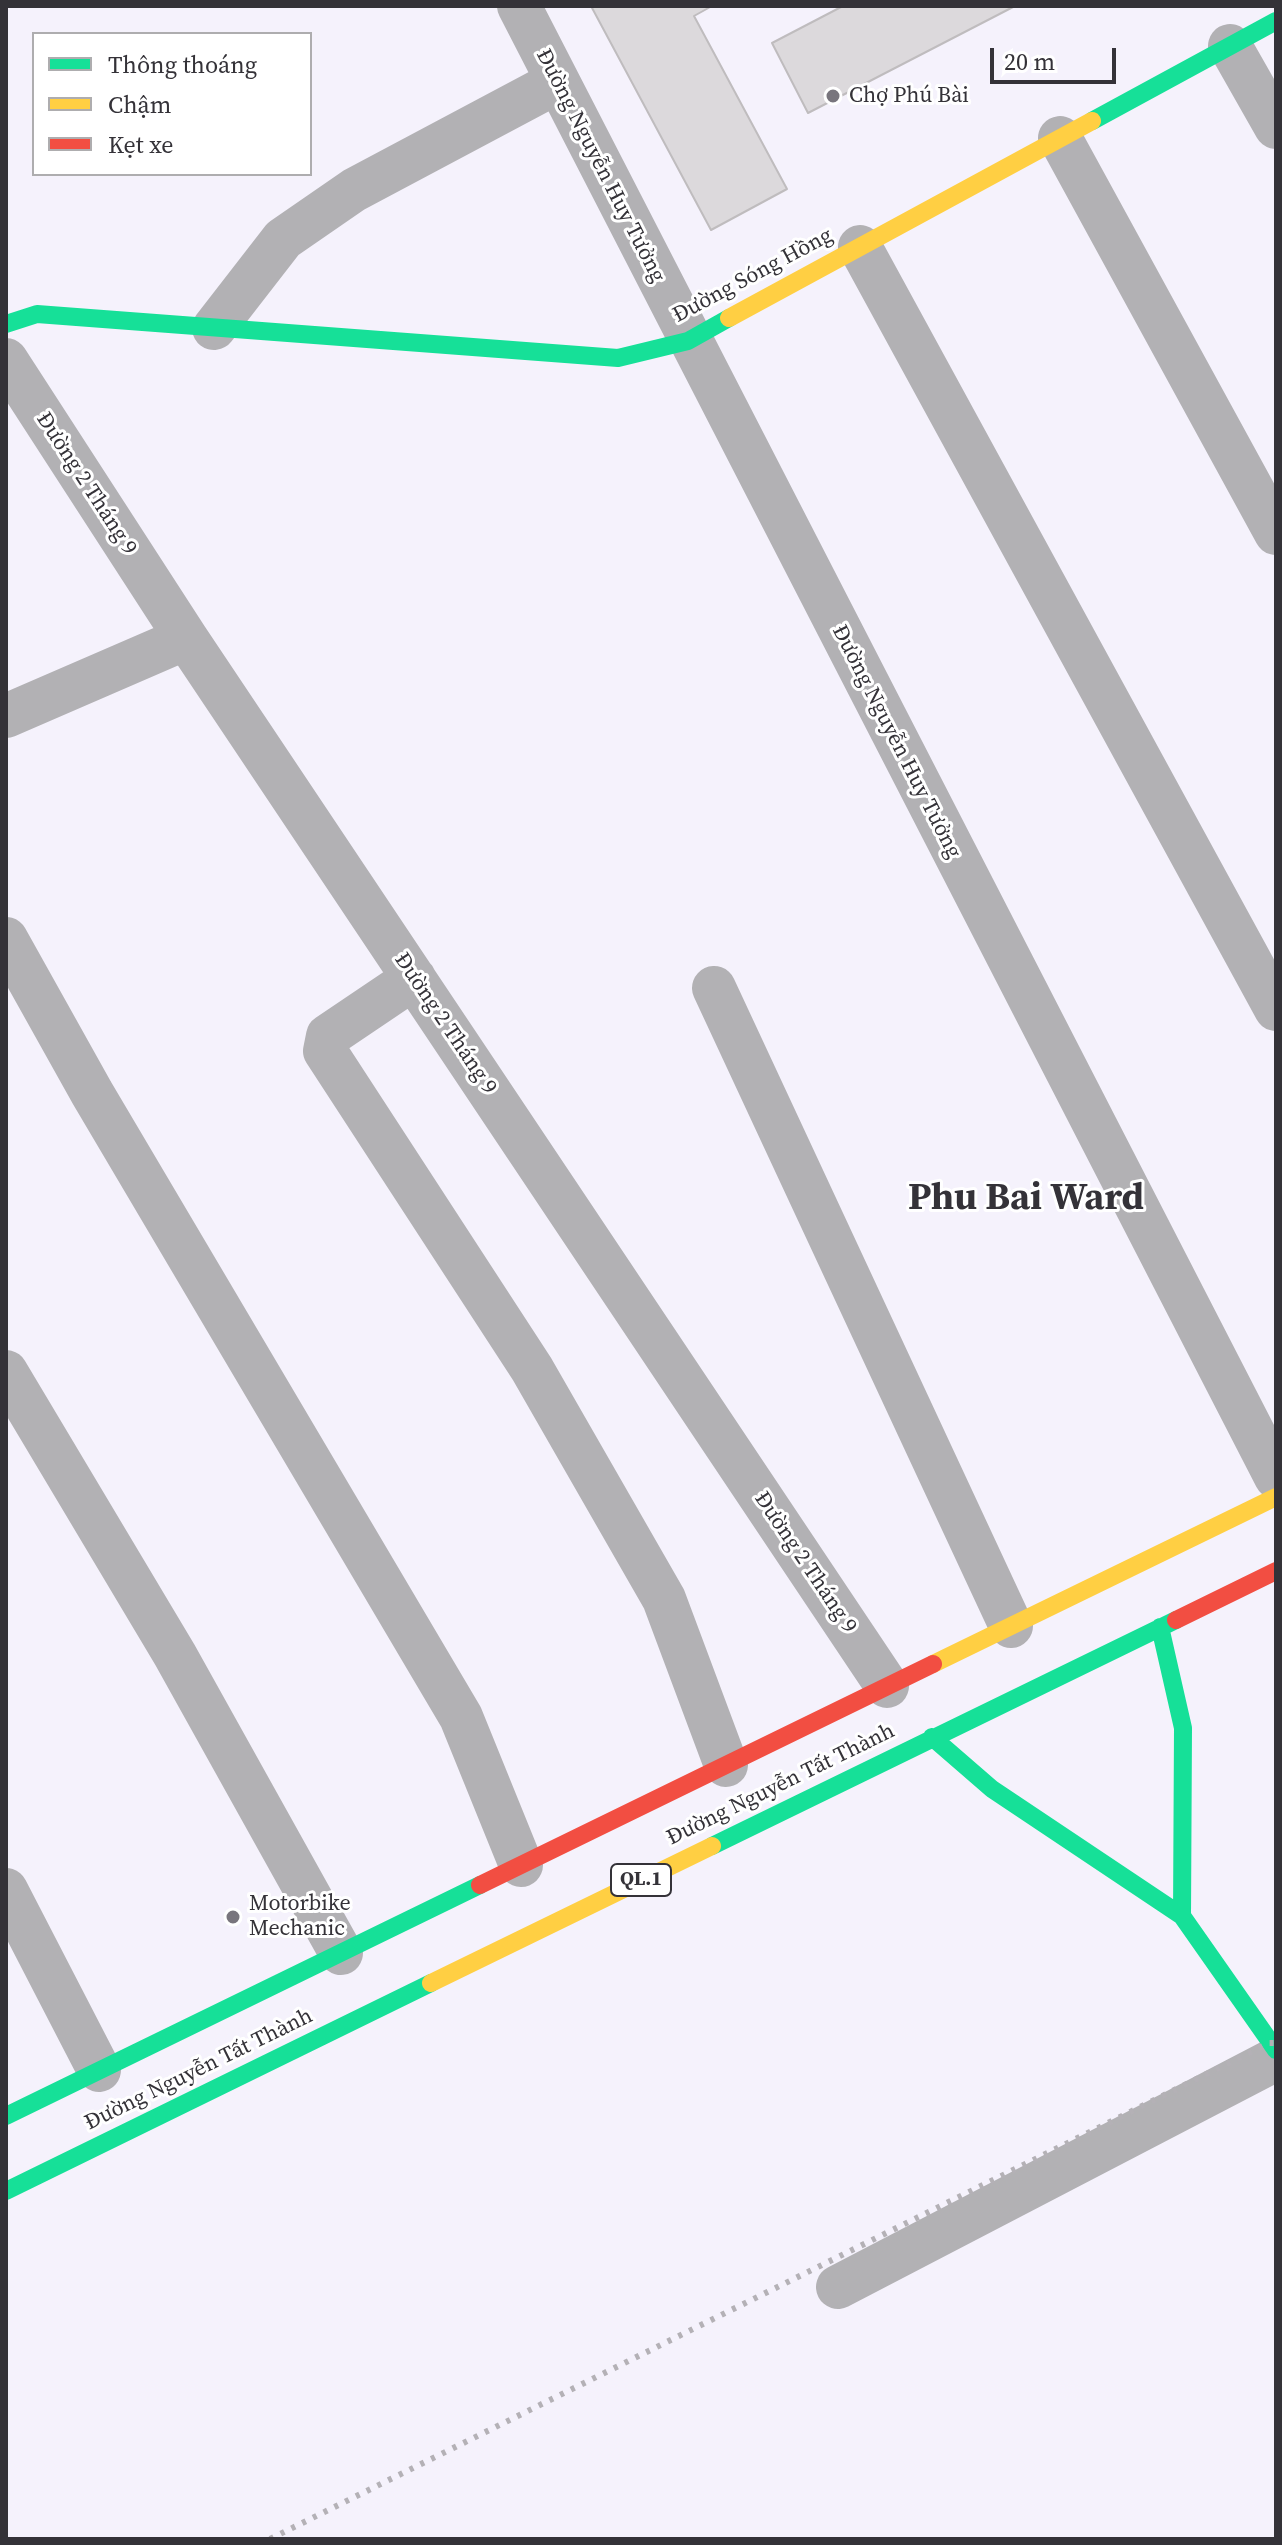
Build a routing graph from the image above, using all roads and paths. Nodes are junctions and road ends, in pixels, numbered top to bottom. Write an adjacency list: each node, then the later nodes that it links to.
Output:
1 (519, 6): 4 (street, Đường Nguyễn Huy Tưởng)
2 (1276, 21): 3 (main road, Đường Sóng Hồng)
3 (1230, 46): 5 (street); 6 (main road, Đường Sóng Hồng)
4 (557, 82): 9 (street); 10 (street, Đường Nguyễn Huy Tưởng)
5 (1276, 127)
6 (1060, 138): 7 (main road, Đường Sóng Hồng); 12 (street)
7 (860, 247): 10 (main road, Đường Sóng Hồng); 18 (street)
8 (6, 324): 9 (main road, Đường Sóng Hồng)
9 (214, 328): 10 (main road, Đường Sóng Hồng)
10 (688, 341): 20 (street, Đường Nguyễn Huy Tưởng)
11 (6, 360): 13 (street, Đường 2 Tháng 9)
12 (1276, 533)
13 (186, 638): 14 (street); 16 (street, Đường 2 Tháng 9)
14 (6, 716)
15 (6, 939): 28 (street)
16 (414, 978): 25 (street, Đường 2 Tháng 9); 27 (street)
17 (714, 988): 24 (street)
18 (1276, 1009)
19 (6, 1372): 31 (street)
20 (1276, 1477)
21 (1276, 1497): 24 (main road, Đường Nguyễn Tất Thành)
22 (1276, 1571): 23 (main road, Đường Nguyễn Tất Thành / QL.1)
23 (1159, 1621): 26 (main road, Đường Nguyễn Tất Thành / QL.1); 30 (main road)
24 (1011, 1626): 25 (main road, Đường Nguyễn Tất Thành)
25 (905, 1682): 27 (main road, Đường Nguyễn Tất Thành)
26 (930, 1731): 30 (main road); 36 (main road, Đường Nguyễn Tất Thành / QL.1)
27 (726, 1765): 28 (main road, Đường Nguyễn Tất Thành)
28 (521, 1865): 31 (main road, Đường Nguyễn Tất Thành)
29 (6, 1890): 34 (street)
30 (1182, 1916): 32 (main road)
31 (341, 1953): 34 (main road, Đường Nguyễn Tất Thành)
32 (1276, 2050)
33 (1276, 2059): 37 (street)
34 (99, 2070): 35 (main road, Đường Nguyễn Tất Thành)
35 (6, 2116)
36 (6, 2191)
37 (838, 2287)

